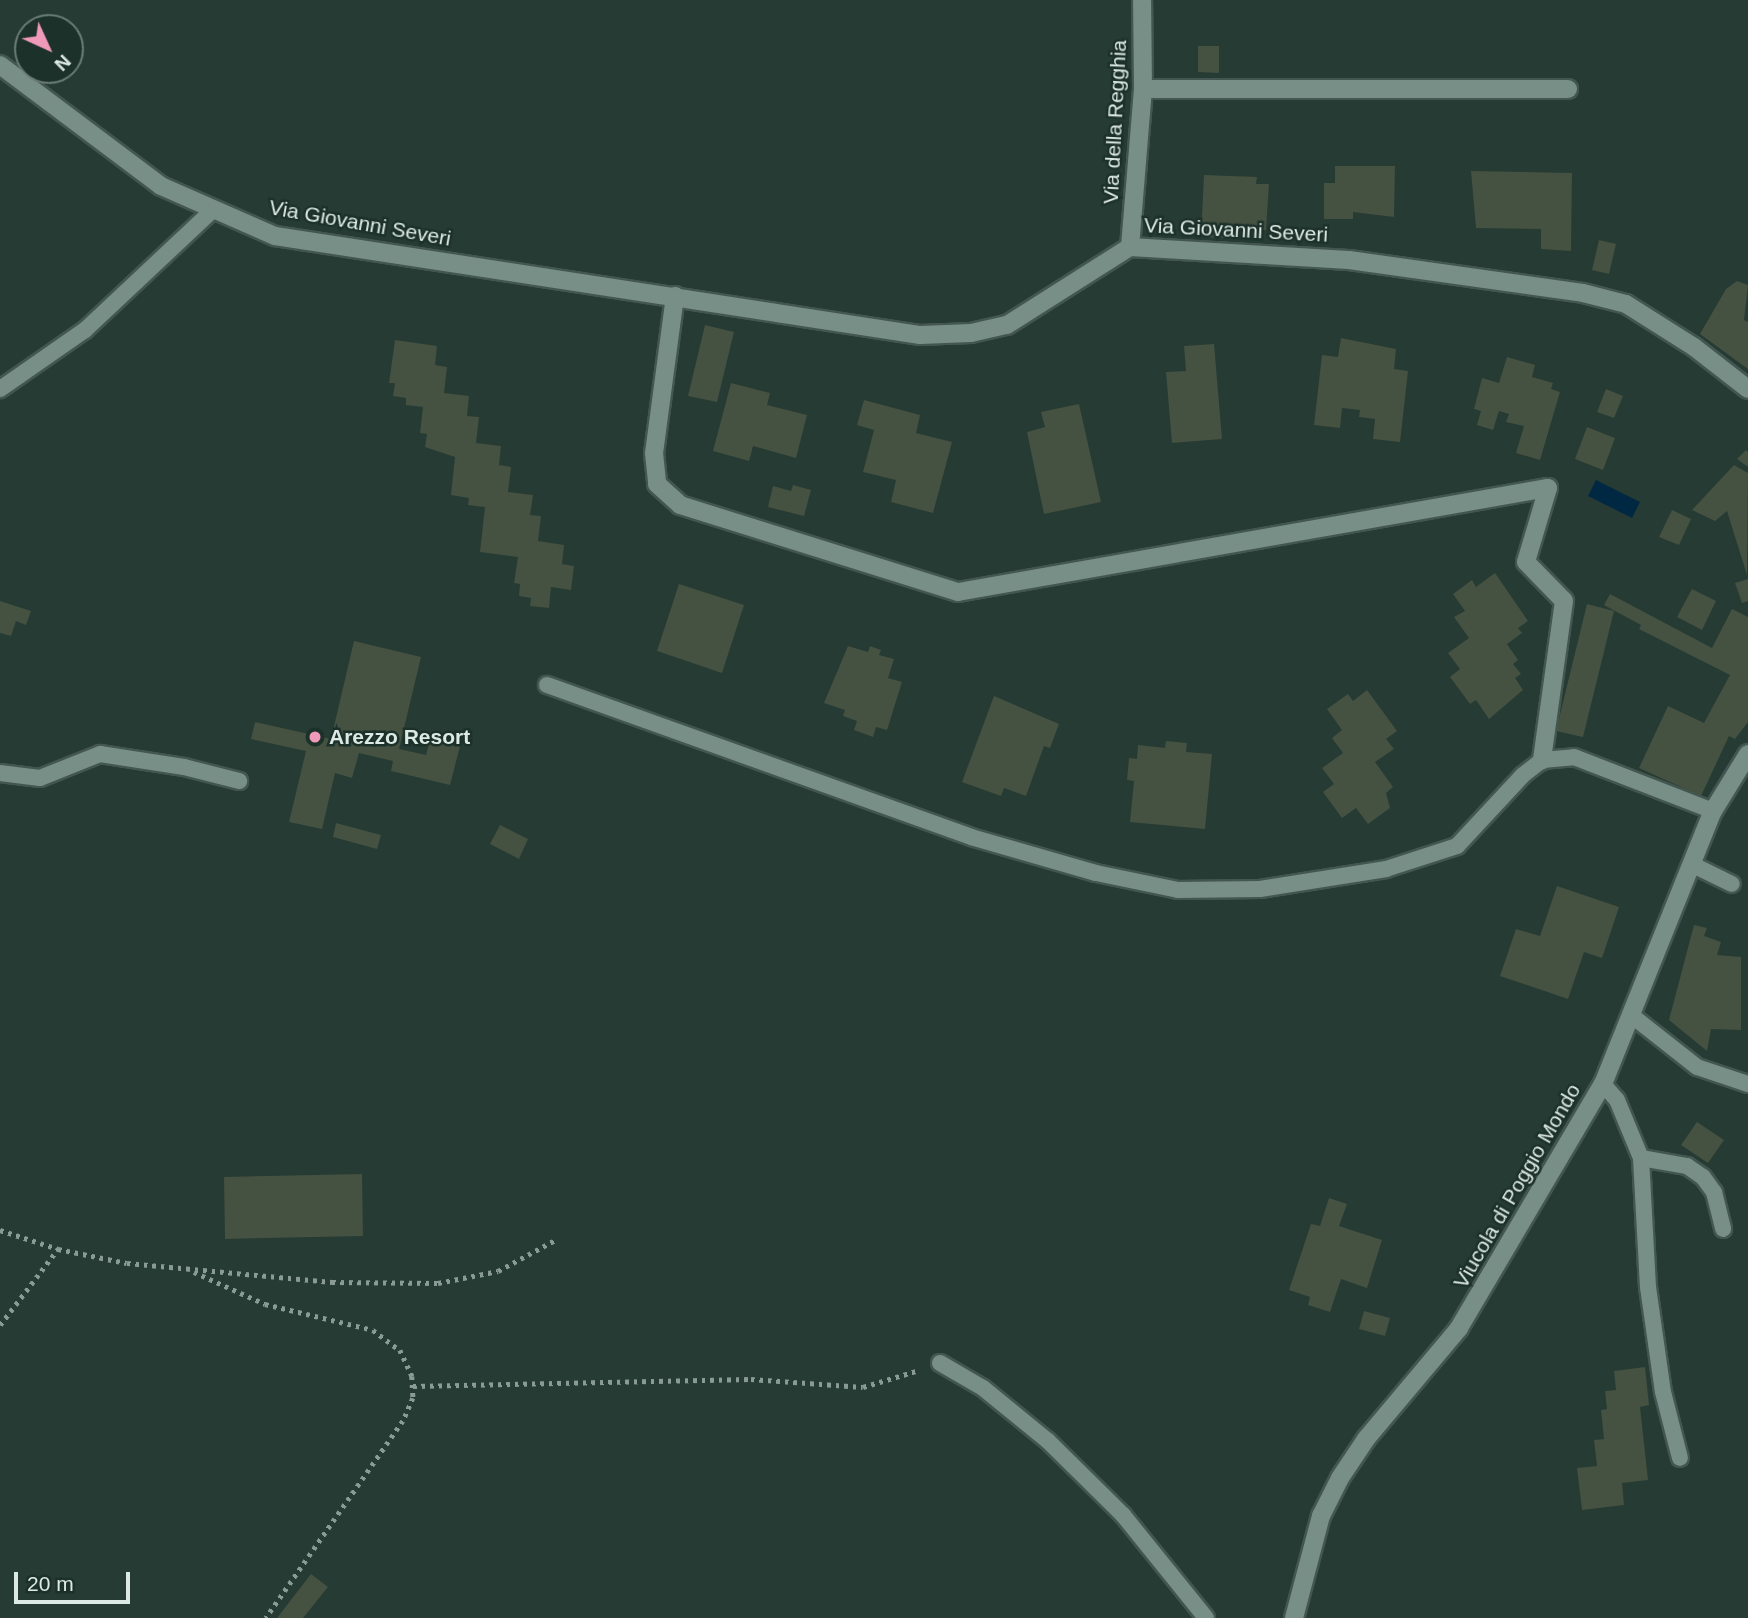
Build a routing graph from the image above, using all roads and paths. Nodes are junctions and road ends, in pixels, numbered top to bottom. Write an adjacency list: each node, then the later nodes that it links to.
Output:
1 (1142, 0): 3 (street, Via della Regghia)
2 (0, 65): 5 (street, Via Giovanni Severi)
3 (1143, 89): 4 (street); 6 (street, Via della Regghia)
4 (1568, 89)
5 (213, 210): 7 (street, Via Giovanni Severi); 8 (lane)
6 (1130, 247): 7 (street, Via Giovanni Severi); 9 (street, Via Giovanni Severi)
7 (675, 296): 12 (street)
8 (0, 389)
9 (1748, 389)
10 (547, 685): 12 (lane)
11 (1748, 754): 14 (street, Viucola di Poggio Mondo)
12 (1542, 760): 16 (lane)
13 (0, 773): 15 (lane)
14 (1742, 778): 16 (street, Viucola di Poggio Mondo)
15 (239, 781)
16 (1713, 811): 17 (street, Viucola di Poggio Mondo)
17 (1693, 865): 18 (lane); 19 (street, Viucola di Poggio Mondo)
18 (1732, 884)
19 (1631, 1015): 20 (street, Viucola di Poggio Mondo); 21 (lane)
20 (1603, 1084): 22 (lane); 32 (street, Viucola di Poggio Mondo)
21 (1748, 1084)
22 (1641, 1158): 23 (lane); 31 (lane)
23 (1723, 1229)
24 (0, 1230): 26 (path)
25 (555, 1240): 27 (path)
26 (58, 1249): 27 (path); 28 (path)
27 (190, 1270): 30 (path)
28 (0, 1325)
29 (940, 1363): 30 (path); 34 (lane)
30 (413, 1385): 33 (path)
31 (1680, 1458)
32 (1295, 1617)
33 (266, 1618)
34 (1206, 1618)

